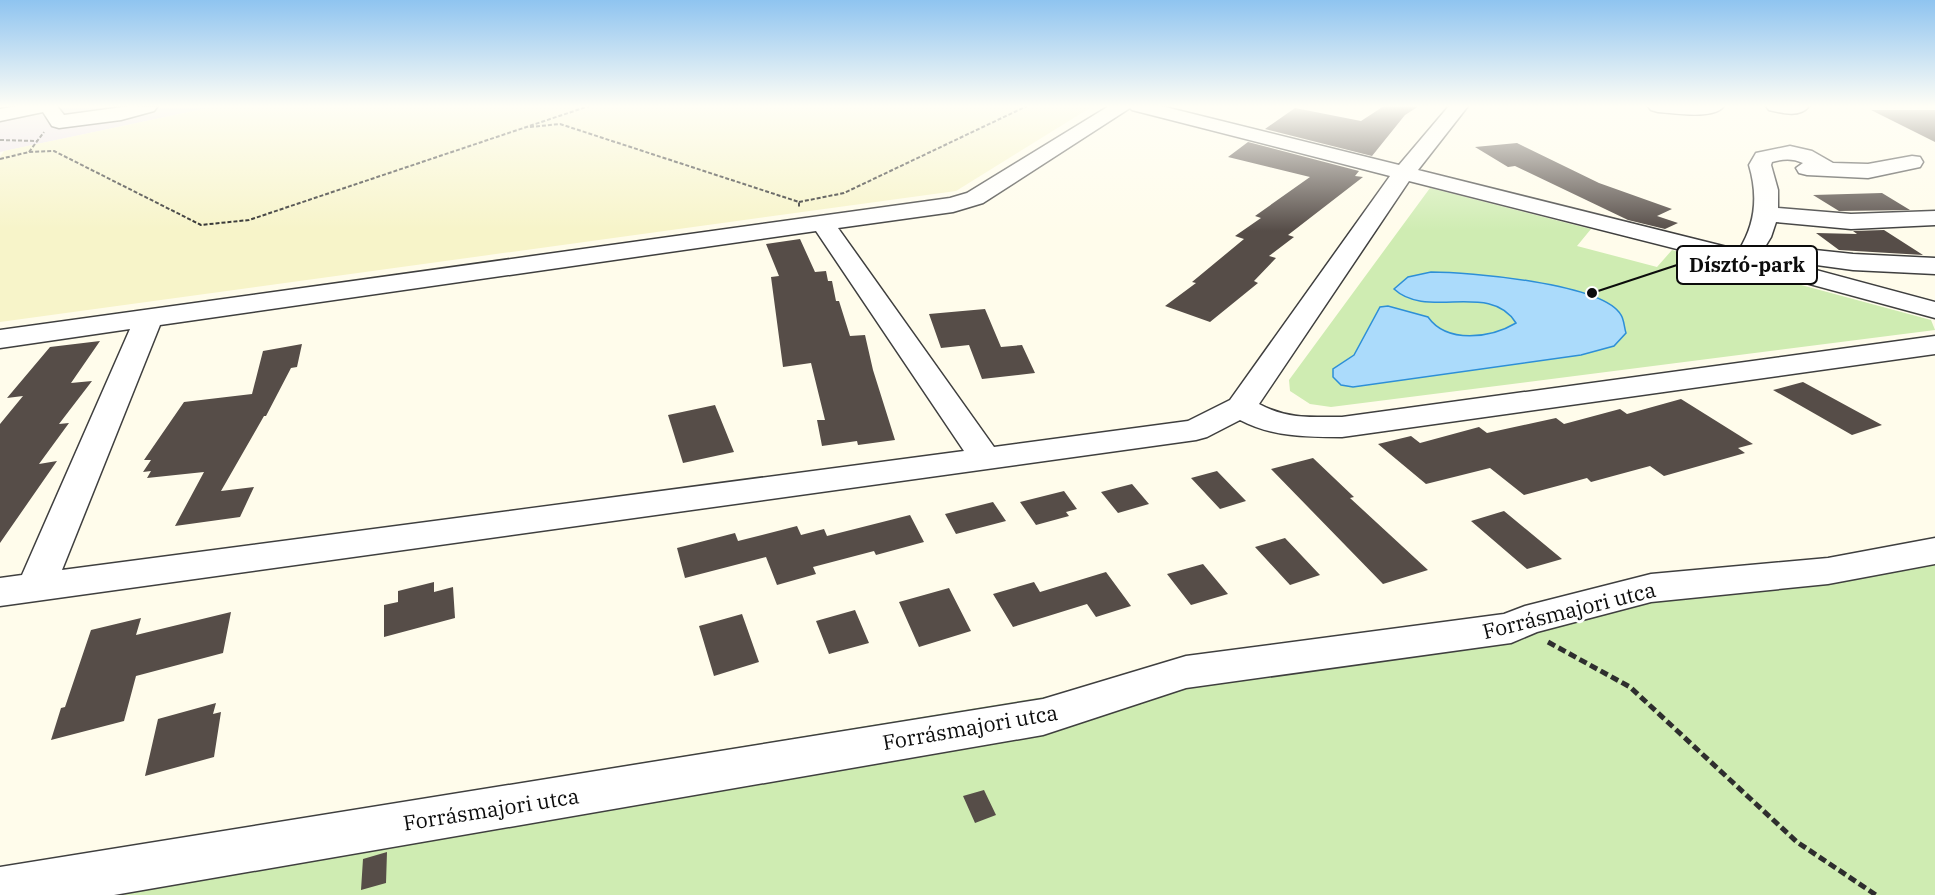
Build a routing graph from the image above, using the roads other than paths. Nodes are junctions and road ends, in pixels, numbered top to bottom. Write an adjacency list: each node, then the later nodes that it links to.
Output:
1 (1055, 148): 8 (street)
2 (1301, 148): 5 (street)
3 (1425, 148): 5 (street)
4 (1912, 162): 6 (street)
5 (1403, 174): 9 (street); 15 (street)
6 (1767, 214): 7 (street); 9 (street)
7 (1935, 218)
8 (823, 224): 12 (street); 16 (street)
9 (1750, 253): 10 (street); 11 (street)
10 (1935, 266)
11 (1935, 310)
12 (149, 318): 13 (street); 18 (street)
13 (0, 339)
14 (1935, 345): 15 (street)
15 (1241, 407): 16 (street)
16 (986, 459): 18 (street)
17 (1935, 551): 20 (street, Forrásmajori utca)
18 (36, 587): 19 (street)
19 (0, 592)
20 (0, 891)

